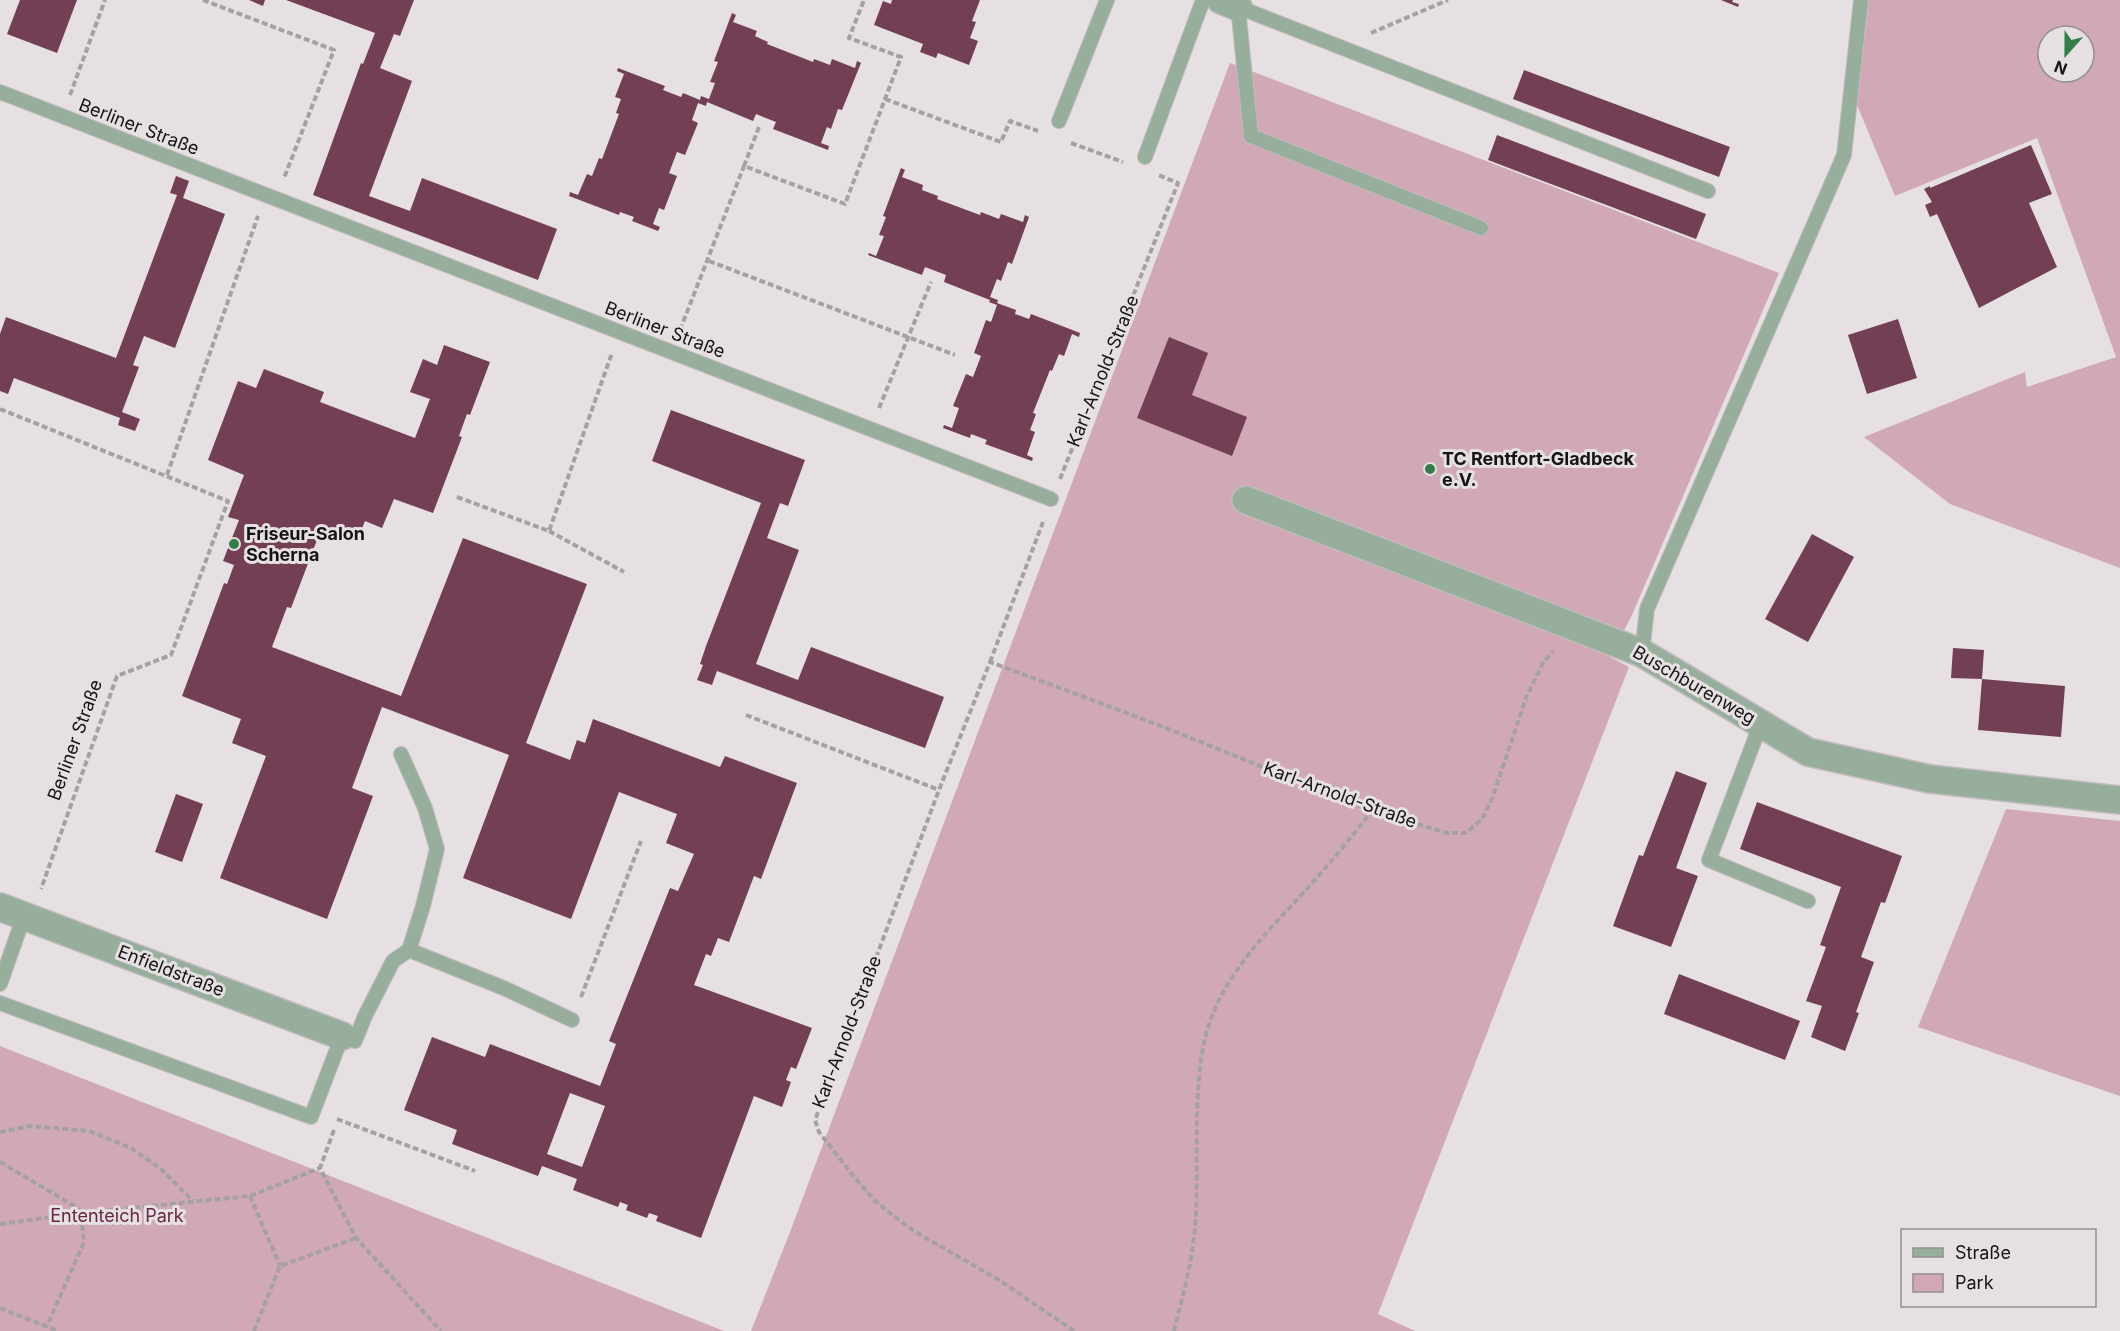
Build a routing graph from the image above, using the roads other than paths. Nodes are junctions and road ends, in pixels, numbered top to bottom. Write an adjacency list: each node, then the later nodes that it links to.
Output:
1 (1107, 0): 6 (lane)
2 (1203, 0): 7 (lane)
3 (1861, 0): 12 (lane)
4 (1229, 4): 8 (lane); 9 (lane)
5 (0, 92): 10 (lane, Berliner Straße)
6 (1059, 121)
7 (1145, 157)
8 (1708, 191)
9 (1481, 228)
10 (1051, 499)
11 (1246, 500): 12 (street, Buschburenweg)
12 (1642, 653): 13 (street, Buschburenweg)
13 (1761, 723): 15 (street, Buschburenweg); 16 (lane)
14 (401, 754): 18 (lane)
15 (2120, 800)
16 (1808, 901)
17 (18, 914): 19 (lane); 22 (street, Enfieldstraße)
18 (409, 950): 21 (lane); 22 (lane)
19 (0, 984)
20 (0, 1003): 22 (lane)
21 (572, 1020)
22 (342, 1036)

